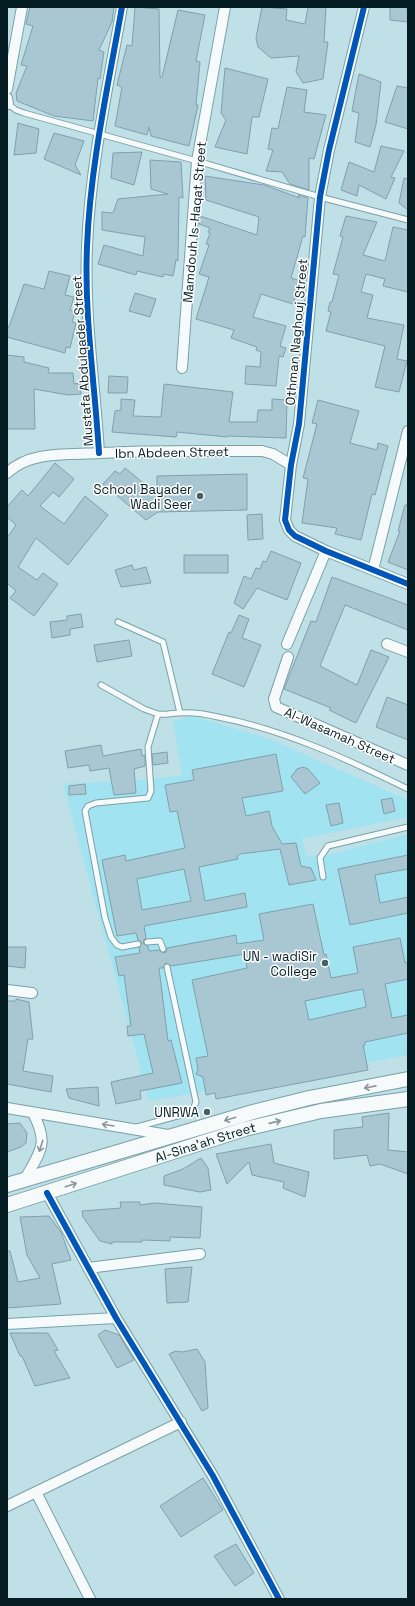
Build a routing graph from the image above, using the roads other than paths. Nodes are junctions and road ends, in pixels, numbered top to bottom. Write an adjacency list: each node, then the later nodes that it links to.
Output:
1 (22, 7): 5 (street)
2 (122, 7): 7 (street, Mustafa Abdulqader Street)
3 (225, 7): 8 (street, Mamdouh Is-Haqat Street)
4 (364, 7): 9 (street, Othman Naghouj Street)
5 (7, 89)
6 (8, 101): 7 (lane)
7 (100, 134): 8 (lane); 13 (street, Mustafa Abdulqader Street)
8 (197, 161): 9 (lane); 11 (street, Mamdouh Is-Haqat Street)
9 (320, 197): 10 (lane); 14 (street, Othman Naghouj Street)
10 (408, 220)
11 (182, 368)
12 (408, 431): 17 (street)
13 (99, 453): 14 (street, Ibn Abdeen Street); 15 (street, Ibn Abdeen Street)
14 (291, 465): 16 (street, Othman Naghouj Street)
15 (7, 472)
16 (326, 551): 17 (street, Othman Naghouj Street); 20 (street)
17 (373, 570): 18 (street, Othman Naghouj Street)
18 (408, 584)
19 (118, 622): 25 (lane)
20 (287, 644)
21 (387, 644): 22 (street)
22 (408, 652)
23 (288, 657): 27 (street, Al-Wasamah Street)
24 (101, 685): 26 (lane)
25 (180, 713): 26 (lane); 28 (lane)
26 (158, 714): 32 (lane)
27 (408, 765)
28 (408, 789)
29 (408, 827): 30 (lane)
30 (323, 877)
31 (147, 942): 33 (lane)
32 (138, 944)
33 (163, 949)
34 (167, 967): 41 (lane)
35 (7, 990): 36 (street)
36 (32, 993)
37 (408, 1079): 42 (main road, Al-Sina'ah Street, one-way to 42)
38 (408, 1099): 45 (main road, Al-Sina'ah Street, one-way to 38)
39 (7, 1108): 40 (street)
40 (33, 1113): 41 (street, one-way to 40); 43 (street, one-way to 43)
41 (130, 1129): 42 (street)
42 (174, 1136): 43 (main road, Al-Sina'ah Street)
43 (25, 1179): 44 (main road, Al-Sina'ah Street)
44 (7, 1185)
45 (47, 1193): 46 (main road, Al-Sina'ah Street); 48 (street)
46 (7, 1205)
47 (200, 1254): 48 (street)
48 (88, 1268): 49 (street)
49 (116, 1318): 50 (street); 51 (street)
50 (7, 1324)
51 (181, 1422): 52 (street); 55 (street)
52 (36, 1492): 53 (street); 54 (street)
53 (7, 1506)
54 (90, 1599)
55 (279, 1599)

